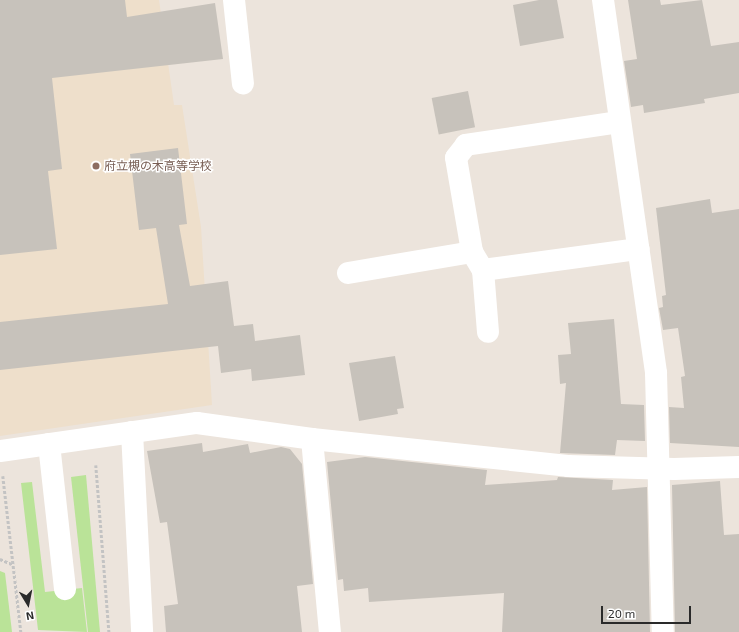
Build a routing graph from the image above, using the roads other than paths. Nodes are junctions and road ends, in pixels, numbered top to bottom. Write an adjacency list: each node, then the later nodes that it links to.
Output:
1 (234, 0): 3 (street)
2 (603, 0): 4 (street)
3 (243, 84)
4 (619, 122): 5 (street); 6 (street)
5 (639, 250): 6 (street); 14 (street)
6 (478, 261): 7 (street); 8 (street)
7 (348, 273)
8 (488, 332)
9 (132, 432): 10 (street); 11 (street); 16 (street)
10 (312, 439): 14 (street); 17 (street)
11 (49, 444): 12 (street); 15 (street)
12 (1, 459)
13 (739, 467): 14 (street)
14 (657, 468): 18 (street)
15 (64, 588)
16 (142, 632)
17 (330, 632)
18 (663, 632)

